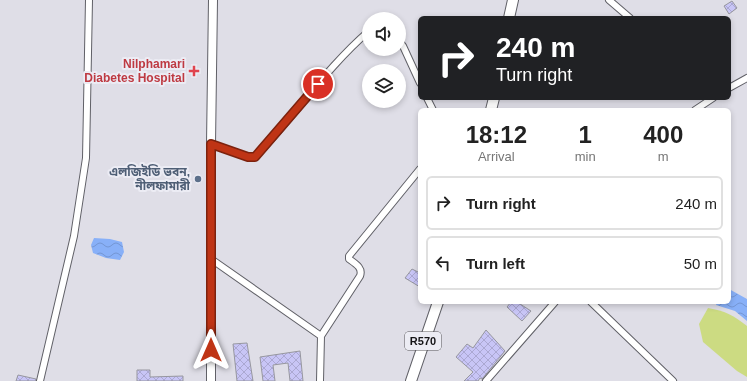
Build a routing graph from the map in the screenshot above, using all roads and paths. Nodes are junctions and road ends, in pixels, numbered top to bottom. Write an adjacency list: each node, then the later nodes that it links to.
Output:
1 (89, 0): 21 (street)
2 (213, 0): 14 (street)
3 (513, 0): 5 (main road)
4 (609, 0): 6 (street)
5 (509, 16)
6 (628, 16)
7 (362, 37): 14 (street)
8 (406, 53): 10 (street)
9 (747, 78): 11 (street)
10 (418, 79)
11 (731, 87)
12 (710, 100): 13 (street)
13 (698, 108)
14 (211, 144): 16 (street)
15 (418, 171): 20 (street)
16 (211, 259): 20 (street); 22 (street)
17 (437, 304): 24 (main road, R570)
18 (554, 304): 25 (street)
19 (593, 304): 26 (street)
20 (321, 336): 23 (street)
21 (40, 381)
22 (211, 381)
23 (320, 381)
24 (411, 381)
25 (486, 381)
26 (674, 381)

